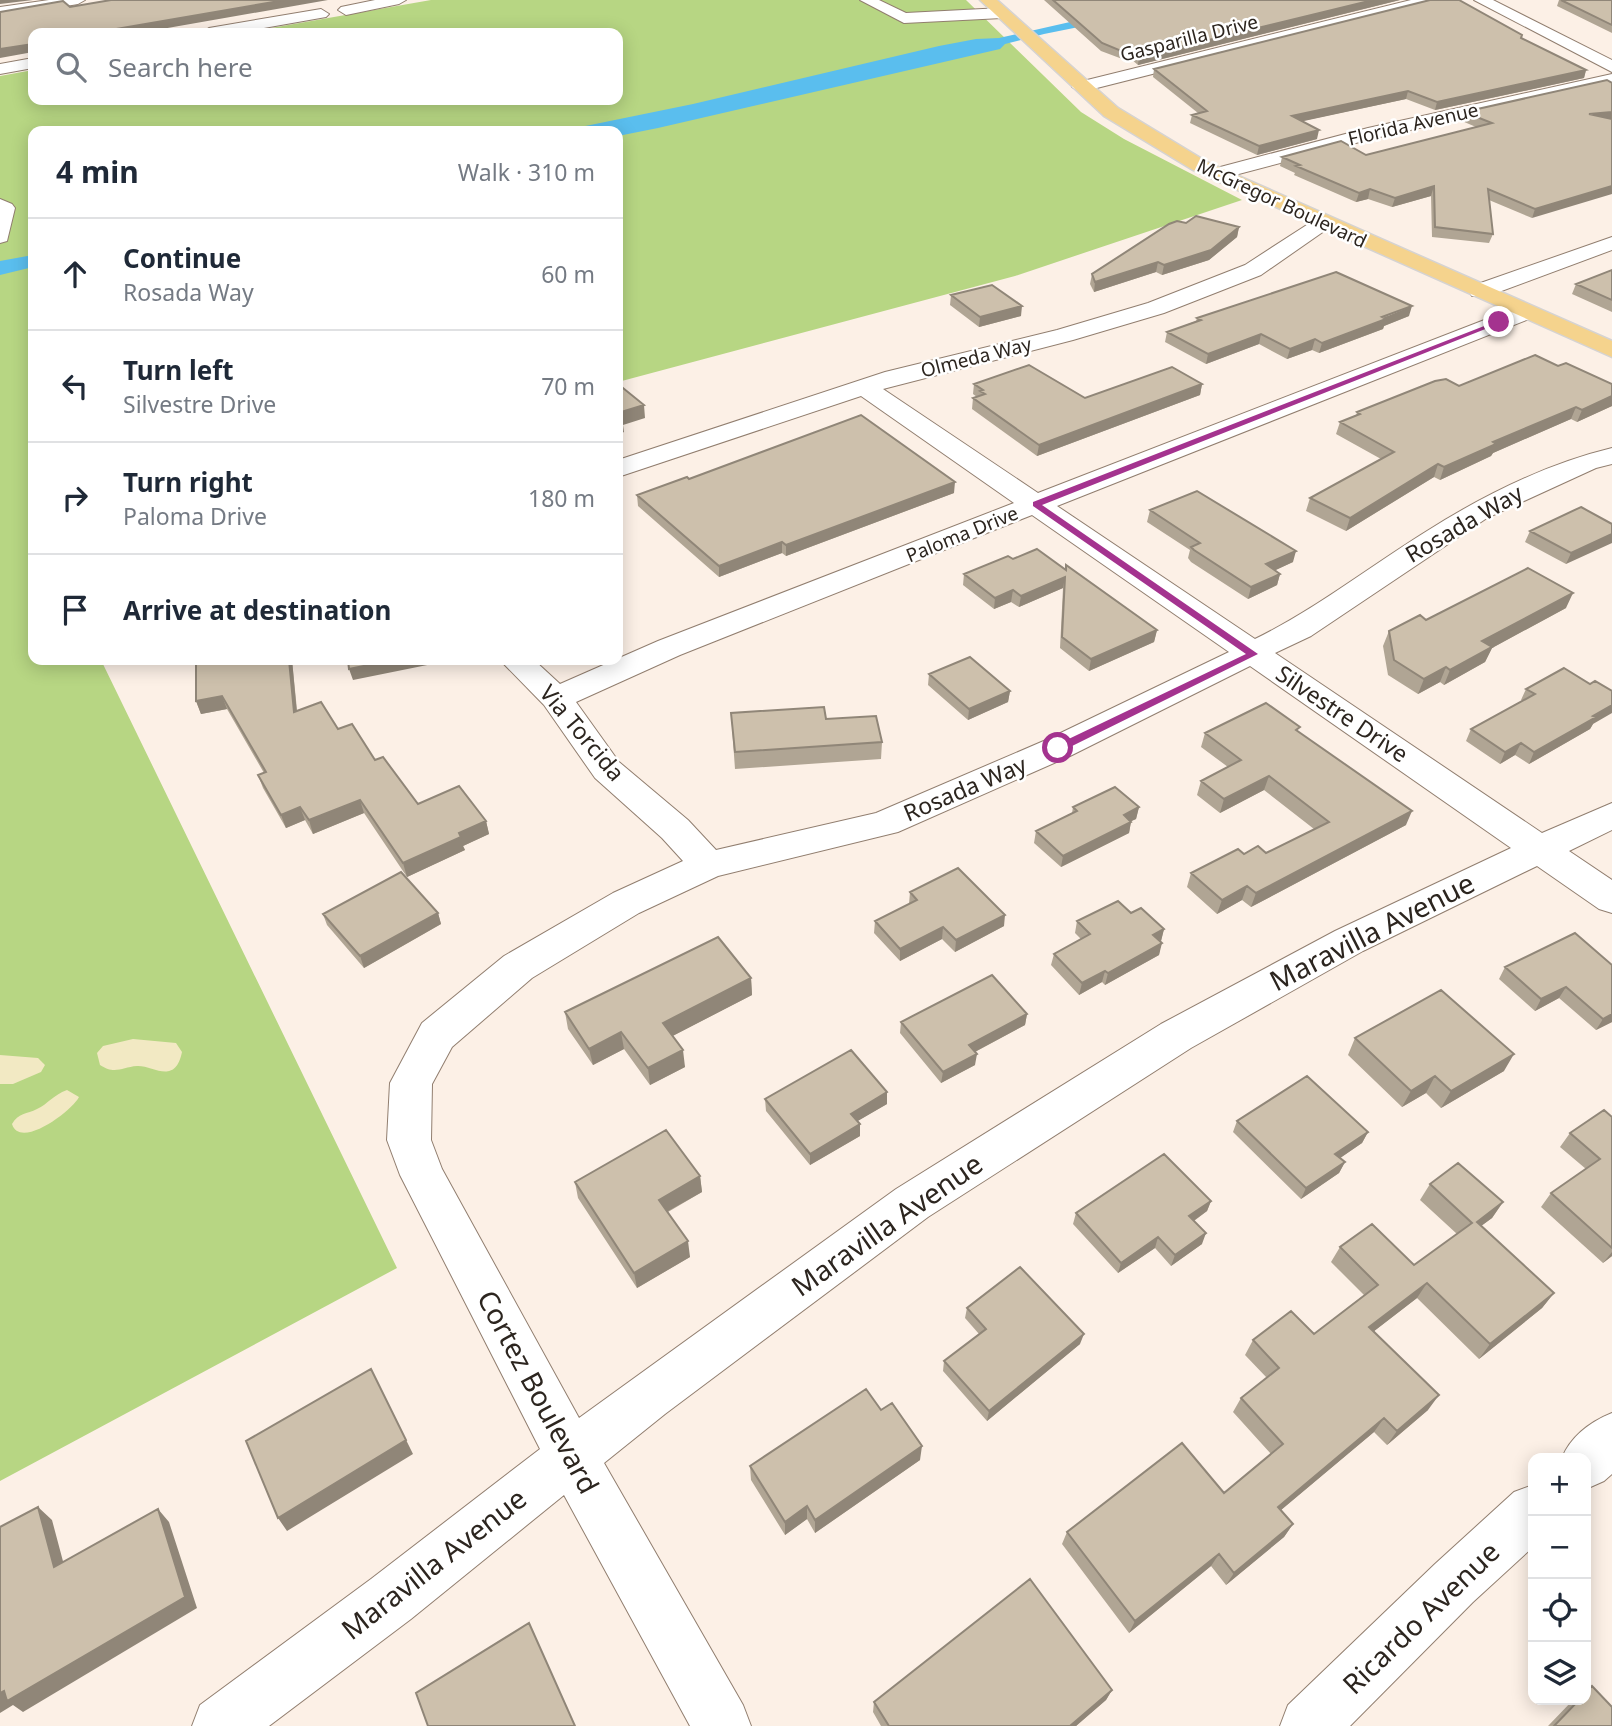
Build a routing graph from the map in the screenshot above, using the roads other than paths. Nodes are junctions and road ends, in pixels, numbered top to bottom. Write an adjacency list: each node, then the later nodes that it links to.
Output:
1 (78, 0): 8 (street)
2 (399, 0): 7 (street)
3 (867, 0): 9 (street)
4 (988, 0): 9 (main road, McGregor Boulevard)
5 (1429, 0): 15 (street, Gasparilla Drive)
6 (1481, 0): 12 (street)
7 (322, 7): 10 (street)
8 (0, 12)
9 (1002, 13): 15 (main road, McGregor Boulevard)
10 (230, 28)
11 (28, 64): 13 (street)
12 (1612, 67)
13 (0, 69)
14 (1612, 79): 16 (street, Florida Avenue)
15 (1081, 87): 16 (main road, McGregor Boulevard)
16 (1216, 174): 18 (main road, McGregor Boulevard)
17 (0, 205): 19 (street)
18 (1323, 223): 21 (main road, McGregor Boulevard); 24 (street, Olmeda Way)
19 (0, 237)
20 (1612, 243): 21 (street)
21 (1480, 291): 22 (main road, McGregor Boulevard)
22 (1526, 312): 23 (main road, McGregor Boulevard); 27 (street, Paloma Drive)
23 (1612, 350)
24 (864, 387): 26 (street, Olmeda Way); 27 (street, Silvestre Drive)
25 (1612, 456): 28 (street, Rosada Way)
26 (623, 467)
27 (1036, 504): 28 (street, Silvestre Drive); 30 (street, Paloma Drive)
28 (1254, 654): 32 (street, Silvestre Drive); 33 (street, Rosada Way)
29 (521, 665): 30 (street, Via Torcida)
30 (555, 698): 33 (street, Via Torcida)
31 (1612, 815): 32 (street, Maravilla Avenue)
32 (1541, 848): 34 (street, Silvestre Drive); 37 (street, Maravilla Avenue)
33 (708, 865): 35 (street, Rosada Way)
34 (1612, 899)
35 (430, 1048): 37 (street, Cortez Boulevard)
36 (1612, 1439): 38 (street)
37 (572, 1457): 40 (street, Maravilla Avenue); 41 (street, Cortez Boulevard)
38 (1591, 1458)
39 (1528, 1516): 42 (street, Ricardo Avenue)
40 (221, 1726)
41 (722, 1726)
42 (1309, 1726)

